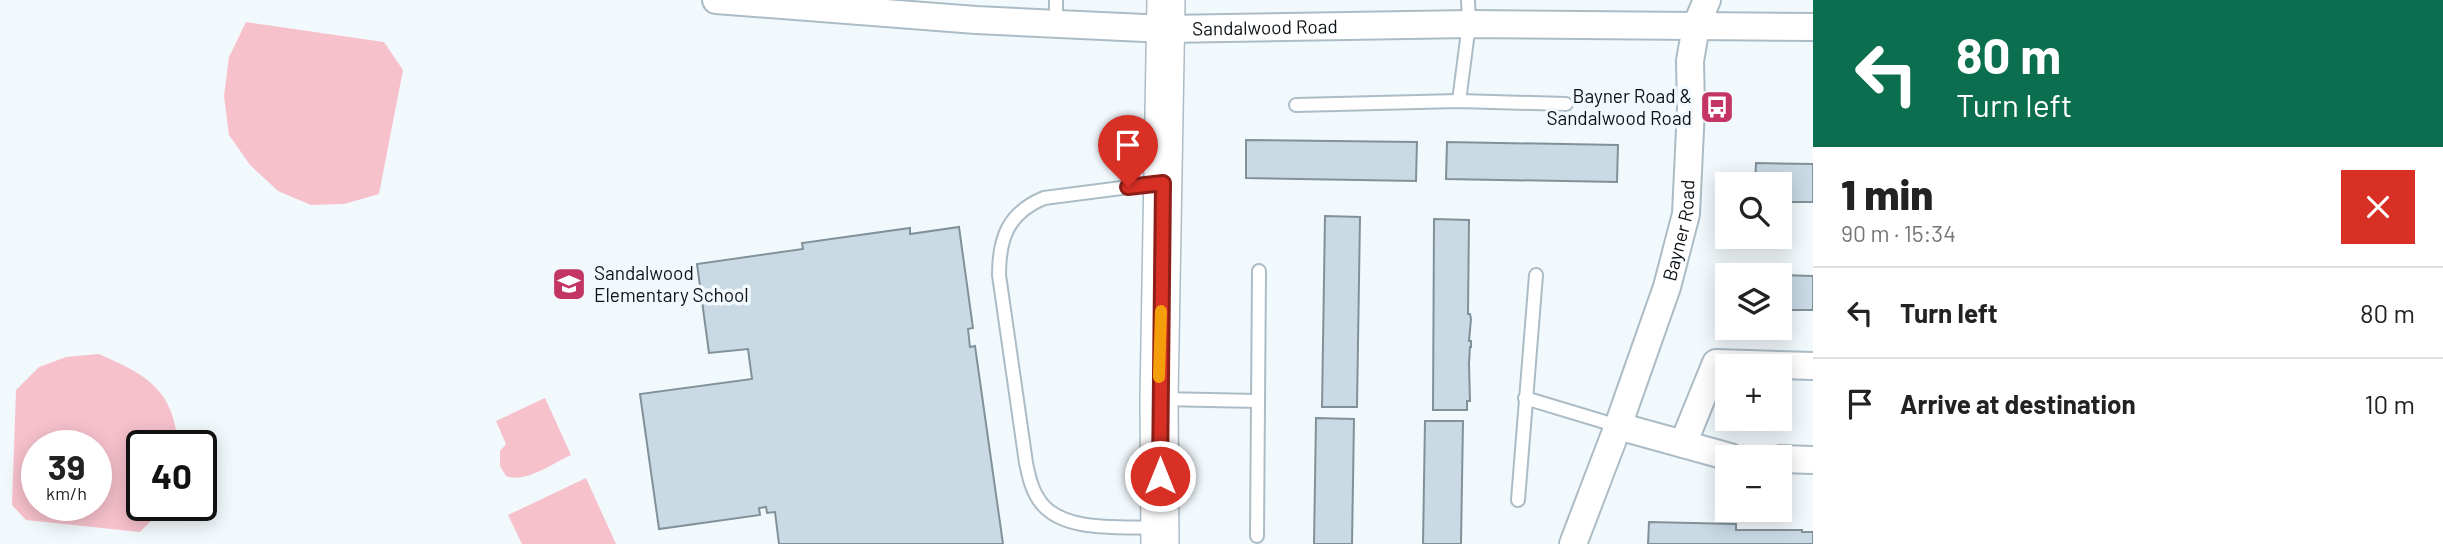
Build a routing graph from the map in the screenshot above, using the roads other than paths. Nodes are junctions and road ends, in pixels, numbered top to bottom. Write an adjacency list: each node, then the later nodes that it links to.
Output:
1 (716, 0): 3 (street, Sandalwood Road)
2 (1707, 0): 6 (street, Bayner Road)
3 (1056, 12): 5 (street, Sandalwood Road)
4 (1469, 12): 5 (street, Sandalwood Road); 6 (street, Sandalwood Road); 8 (lane)
5 (1166, 14): 11 (street)
6 (1696, 26): 7 (street, Sandalwood Road); 18 (street, Bayner Road)
7 (1813, 27)
8 (1459, 101): 9 (lane); 10 (lane)
9 (1566, 104)
10 (1296, 105)
11 (1163, 183): 16 (street); 24 (lane)
12 (1259, 271): 17 (lane)
13 (1536, 275): 15 (lane)
14 (1813, 366): 19 (street)
15 (1525, 398): 18 (lane); 23 (lane)
16 (1159, 399): 17 (lane); 24 (street)
17 (1258, 401): 25 (lane)
18 (1618, 426): 19 (street); 26 (street, Bayner Road)
19 (1683, 444): 20 (street)
20 (1715, 453)
21 (1792, 459): 22 (street)
22 (1813, 460)
23 (1518, 500)
24 (1160, 536)
25 (1256, 536)
26 (1573, 544)

